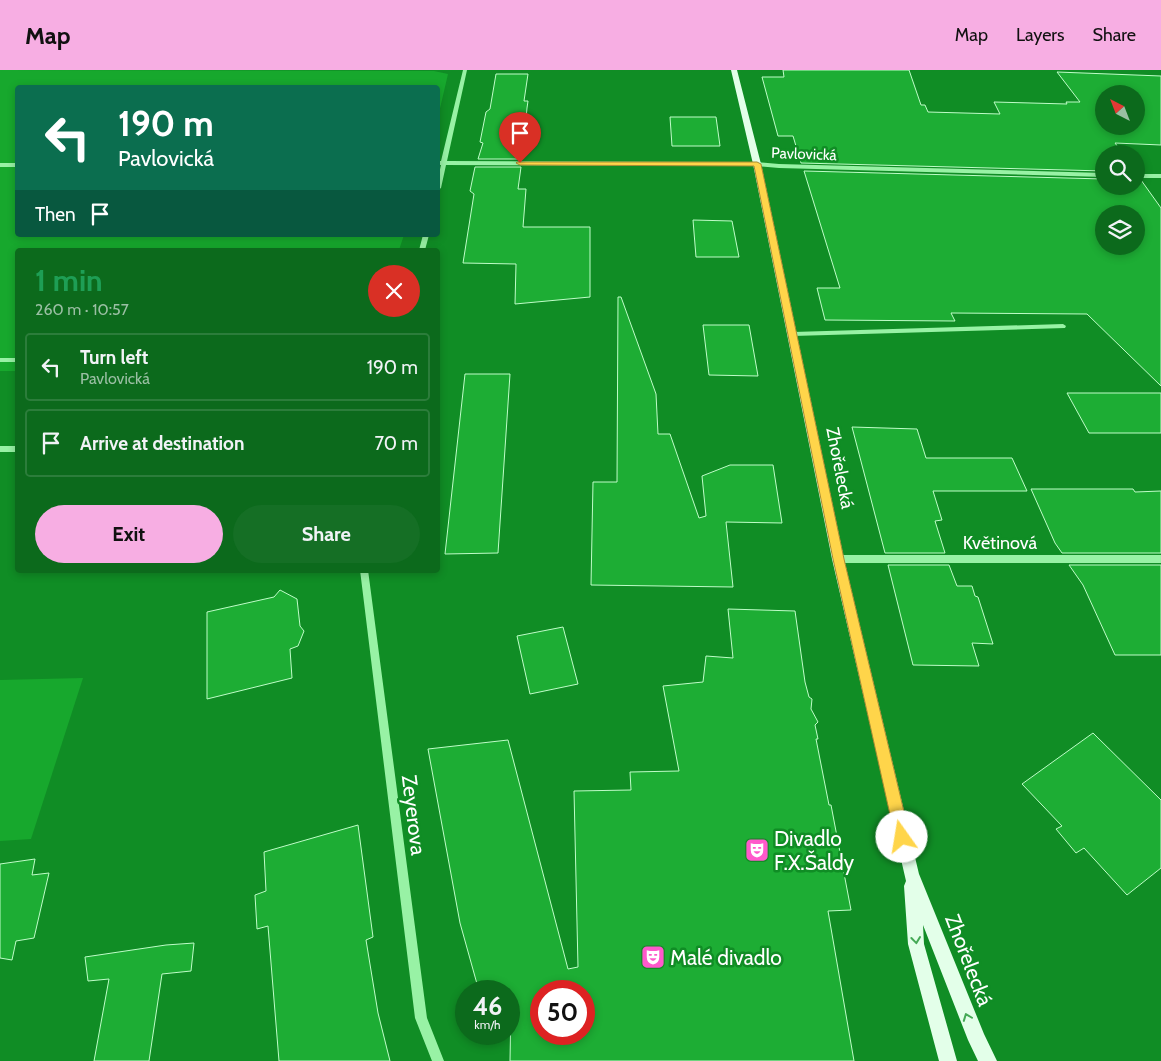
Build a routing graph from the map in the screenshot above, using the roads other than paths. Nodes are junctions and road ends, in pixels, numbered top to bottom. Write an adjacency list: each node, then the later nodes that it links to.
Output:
1 (464, 70): 3 (street)
2 (734, 70): 4 (main road, Zhořelecká)
3 (440, 163): 4 (street, Pavlovická)
4 (757, 164): 7 (street, Pavlovická); 13 (main road, Zhořelecká)
5 (0, 165): 6 (street)
6 (15, 165)
7 (1095, 175)
8 (1145, 176): 9 (street)
9 (1151, 176): 10 (street); 11 (street)
10 (1161, 176)
11 (1161, 184)
12 (1063, 326): 13 (street)
13 (793, 334): 18 (main road, Zhořelecká)
14 (0, 360): 15 (street)
15 (15, 360)
16 (0, 449): 17 (street)
17 (15, 449)
18 (838, 559): 19 (street, Květinová); 21 (main road, Zhořelecká)
19 (1161, 559)
20 (364, 573): 22 (street, Zeyerova)
21 (911, 874): 23 (main road, Zhořelecká, one-way to 23); 24 (main road, Zhořelecká, one-way to 21)
22 (438, 1061)
23 (948, 1061)
24 (988, 1061)

